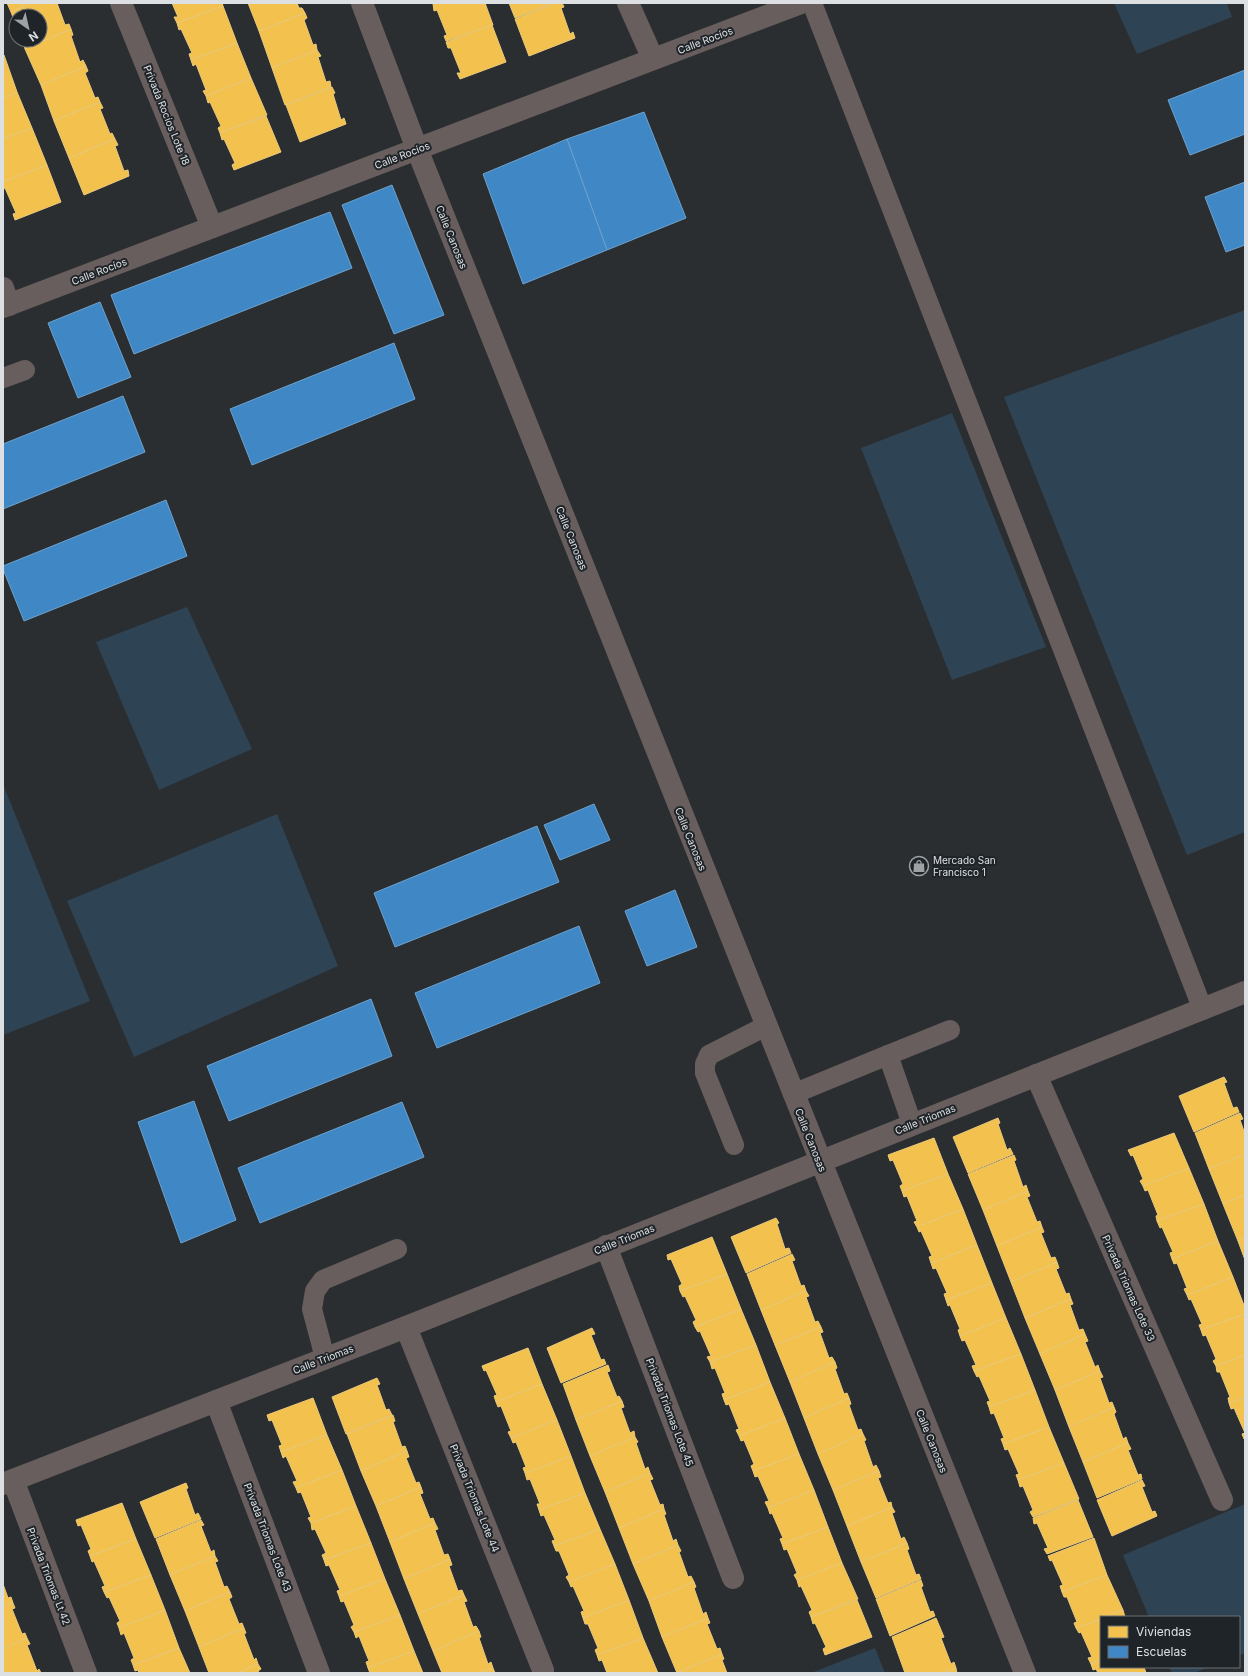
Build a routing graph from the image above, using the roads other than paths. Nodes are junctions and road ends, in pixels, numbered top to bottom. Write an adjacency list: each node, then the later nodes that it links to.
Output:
1 (121, 3): 8 (street, Privada Rocíos Lote 18)
2 (362, 3): 7 (street, Calle Canosas)
3 (628, 3): 6 (street)
4 (801, 3): 6 (street, Calle Rocíos)
5 (812, 3): 13 (lane)
6 (653, 60): 7 (street, Calle Rocíos)
7 (417, 149): 8 (street, Calle Rocíos); 14 (street, Calle Canosas)
8 (212, 227): 9 (street, Calle Rocíos)
9 (5, 300)
10 (25, 370): 11 (lane)
11 (3, 378)
12 (1245, 992): 13 (street, Calle Triomas)
13 (1203, 1010): 17 (street, Calle Triomas)
14 (766, 1026): 18 (street, Calle Canosas); 20 (lane)
15 (950, 1030): 16 (lane)
16 (888, 1056): 18 (lane); 19 (lane)
17 (1036, 1075): 19 (street, Calle Triomas); 28 (street, Privada Triomas Lote 33)
18 (793, 1094): 21 (street, Calle Canosas)
19 (912, 1124): 21 (street, Calle Triomas)
20 (734, 1145)
21 (820, 1161): 22 (street, Calle Triomas); 33 (street, Calle Canosas)
22 (606, 1246): 24 (street, Calle Triomas); 29 (street, Privada Triomas Lote 45)
23 (397, 1249): 25 (lane)
24 (406, 1327): 25 (street, Calle Triomas); 30 (street, Privada Triomas Lote 44)
25 (325, 1358): 26 (street, Calle Triomas)
26 (216, 1401): 27 (street, Calle Triomas); 32 (street, Privada Triomas Lote 43)
27 (8, 1482): 31 (street, Privada Triomas Lt 42)
28 (1222, 1500)
29 (733, 1578)
30 (543, 1670)
31 (86, 1673)
32 (319, 1673)
33 (1025, 1673)

